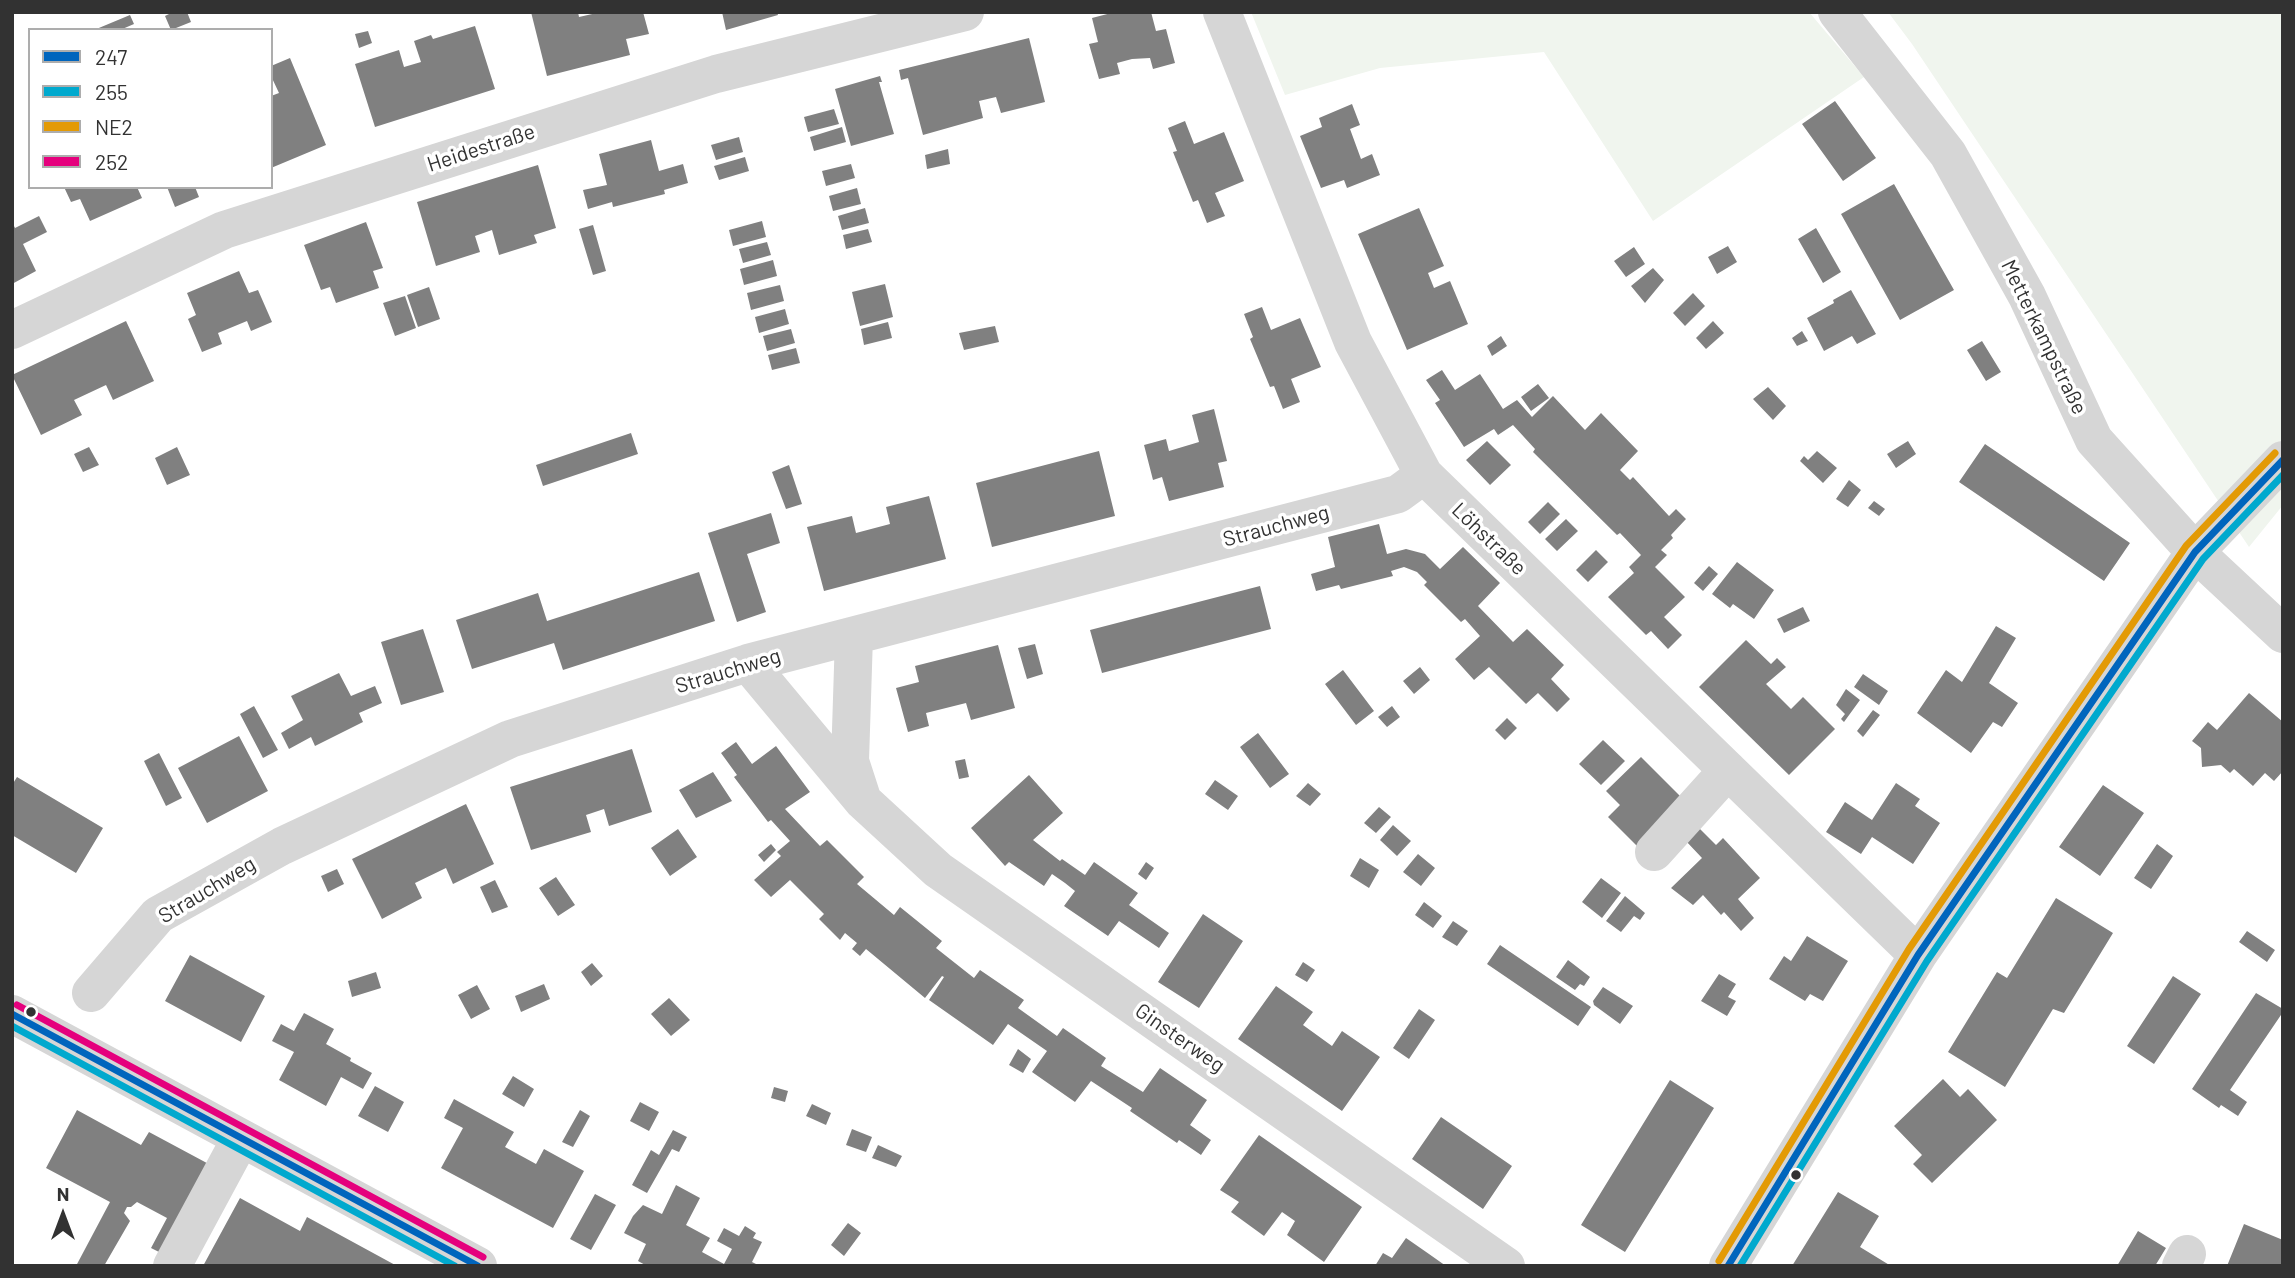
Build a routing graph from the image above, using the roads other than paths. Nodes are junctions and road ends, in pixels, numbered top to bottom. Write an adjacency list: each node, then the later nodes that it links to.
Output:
1 (965, 12): 4 (street, Heidestraße)
2 (1222, 12): 6 (street, Löhstraße)
3 (1837, 12): 7 (street, Metterkampstraße)
4 (12, 330)
5 (2283, 460): 7 (street)
6 (1424, 475): 9 (street, Strauchweg); 11 (street, Löhstraße)
7 (2195, 552): 8 (street, Metterkampstraße); 14 (street)
8 (2283, 634)
9 (854, 636): 10 (street, Strauchweg); 12 (street, Ginsterweg)
10 (748, 663): 12 (street, Ginsterweg); 15 (street, Strauchweg)
11 (1728, 770): 13 (street); 14 (street, Löhstraße)
12 (863, 801): 20 (street, Ginsterweg)
13 (1654, 852)
14 (1918, 955): 21 (street)
15 (91, 993)
16 (12, 1014): 17 (street)
17 (241, 1138): 18 (street); 19 (street)
18 (172, 1266)
19 (478, 1266)
20 (1506, 1266)
21 (1728, 1266)

